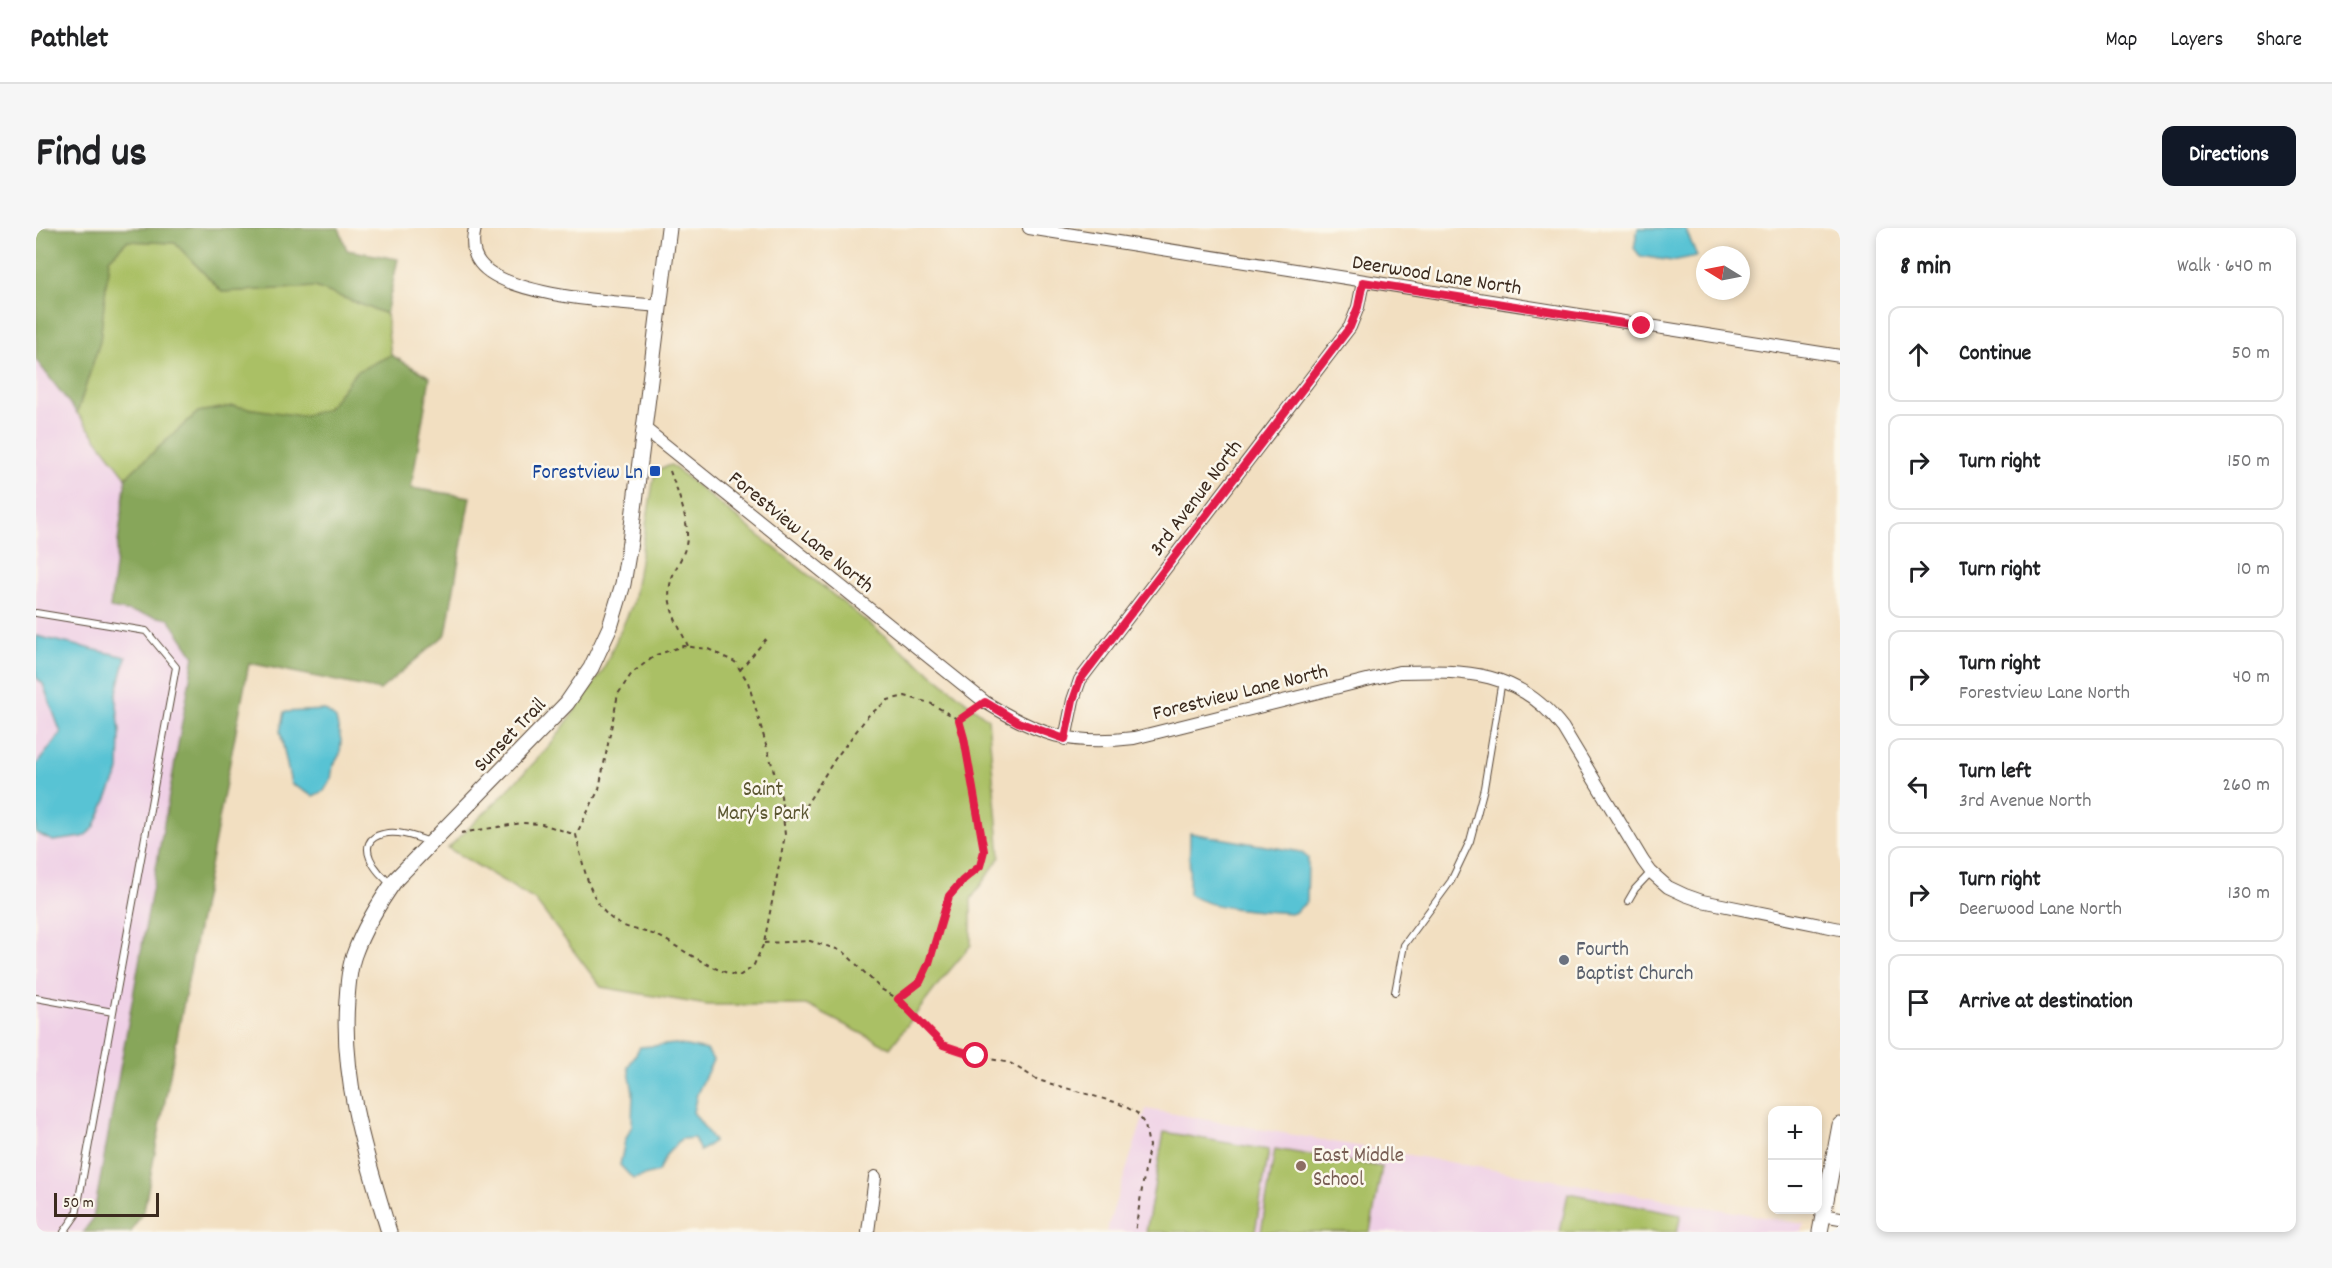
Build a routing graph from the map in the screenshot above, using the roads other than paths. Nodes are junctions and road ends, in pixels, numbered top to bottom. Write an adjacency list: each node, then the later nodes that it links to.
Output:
1 (475, 228): 5 (street)
2 (669, 228): 5 (street, Sunset Trail)
3 (1029, 228): 4 (street, Deerwood Lane North)
4 (1363, 282): 6 (street, Deerwood Lane North); 10 (street, 3rd Avenue North)
5 (659, 306): 7 (street, Sunset Trail)
6 (1840, 356)
7 (644, 428): 10 (street, Forestview Lane North); 11 (street, Sunset Trail)
8 (36, 613): 18 (lane)
9 (1502, 680): 10 (street, Forestview Lane North); 12 (street, Forestview Lane North); 16 (lane)
10 (1065, 739)
11 (432, 843): 13 (street, Sunset Trail); 13 (lane)
12 (1651, 872): 14 (lane); 15 (street, Forestview Lane North)
13 (393, 884): 24 (street, Sunset Trail)
14 (1628, 901)
15 (1840, 929)
16 (1395, 992)
17 (36, 998): 18 (lane)
18 (113, 1012): 23 (lane)
19 (1840, 1125): 21 (street)
20 (875, 1177): 25 (street)
21 (1823, 1215): 22 (street); 26 (street)
22 (1840, 1218)
23 (64, 1232)
24 (389, 1232)
25 (868, 1232)
26 (1820, 1232)

